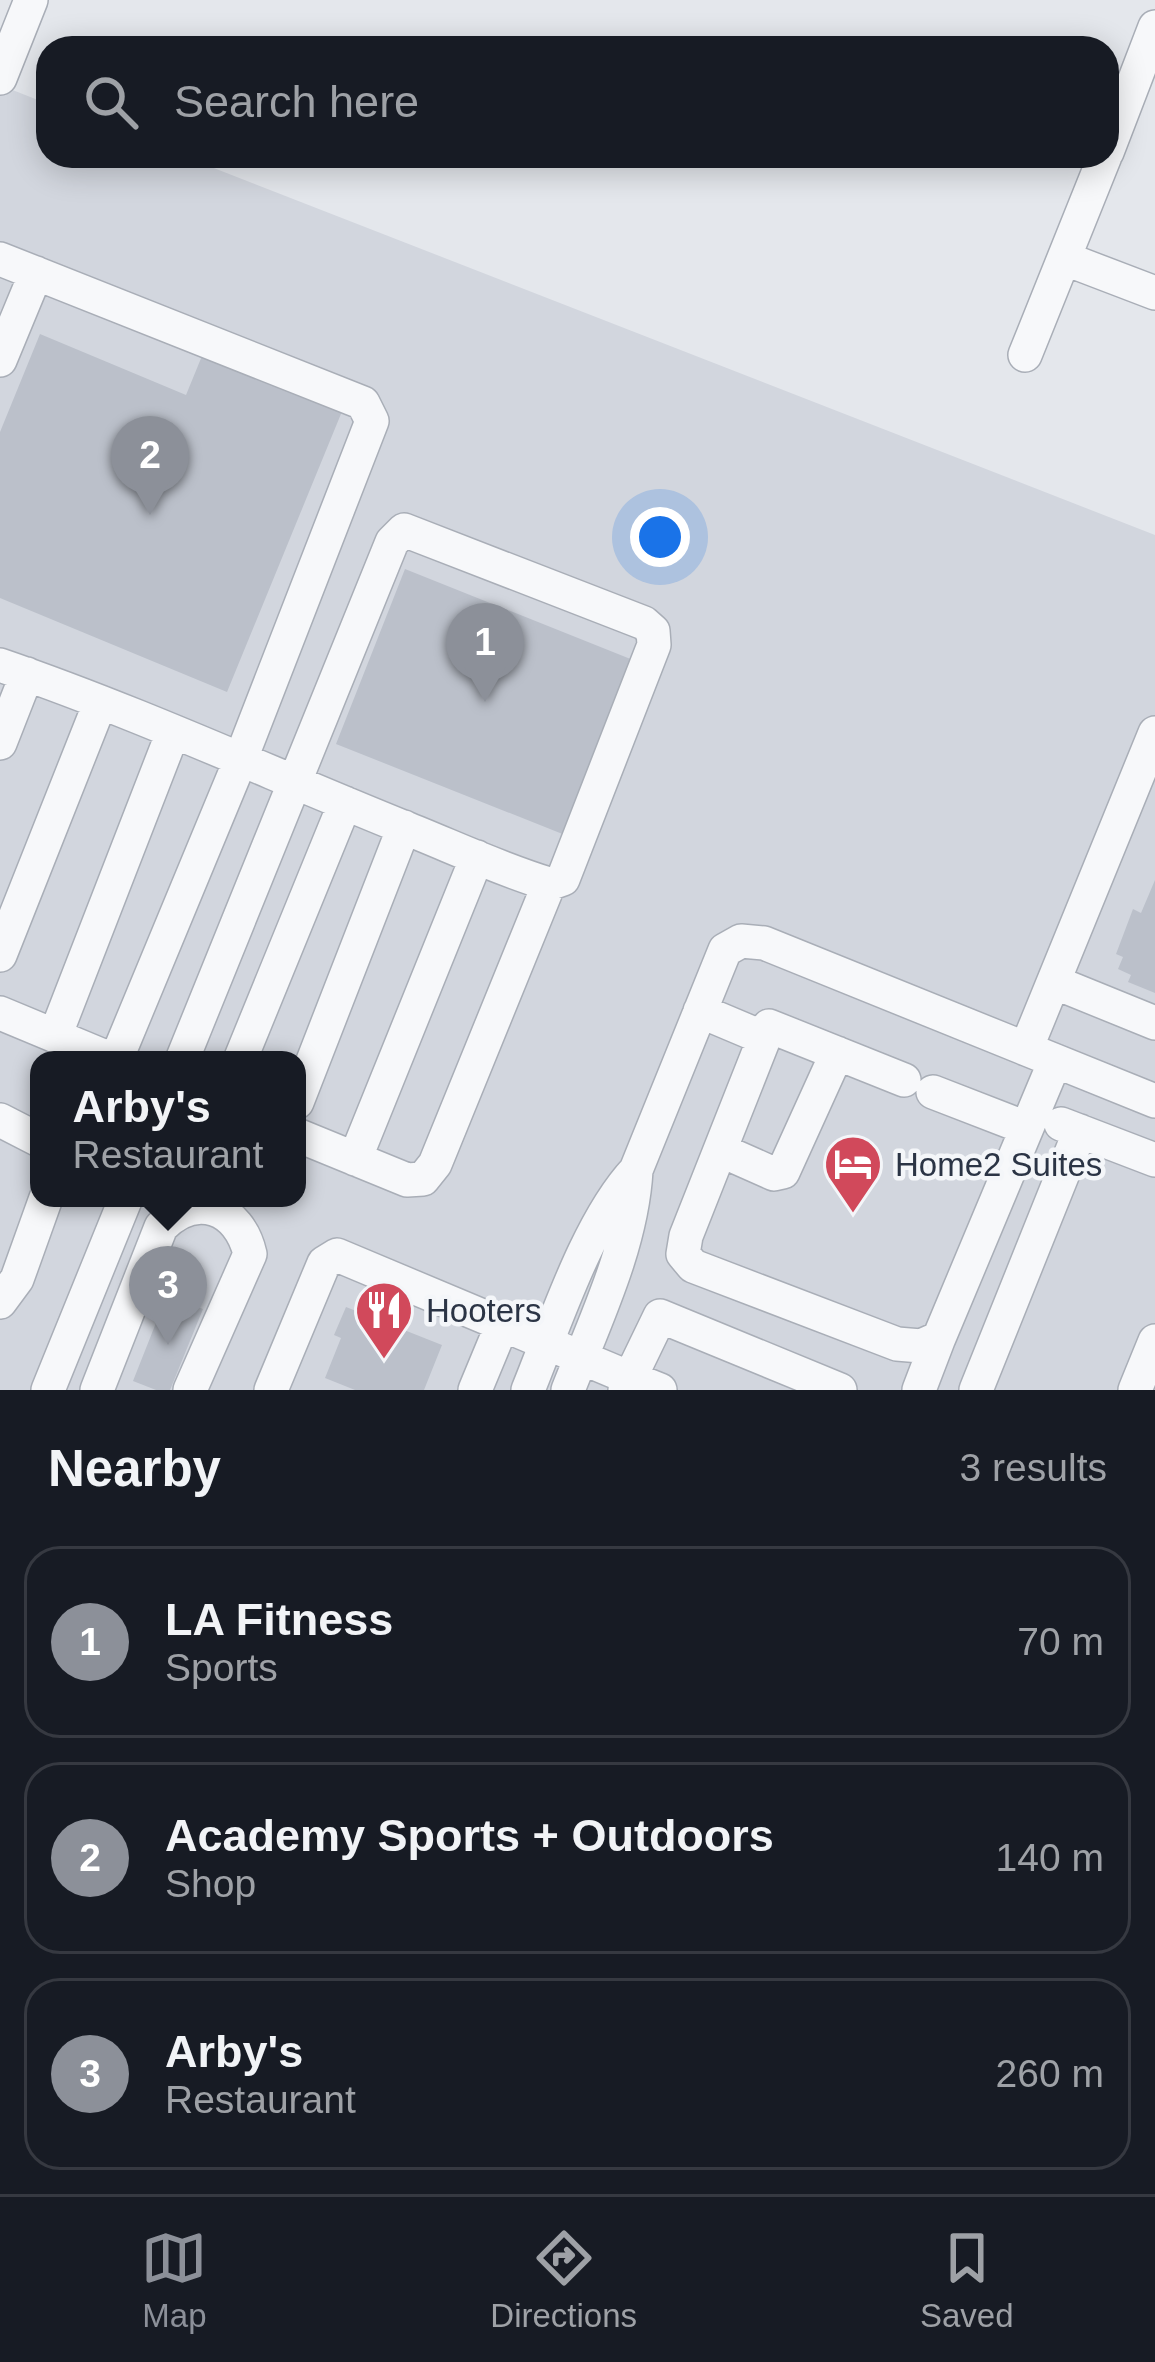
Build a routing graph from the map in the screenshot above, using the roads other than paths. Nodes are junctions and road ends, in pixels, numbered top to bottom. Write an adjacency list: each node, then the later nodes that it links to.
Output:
1 (31, 0): 3 (street)
2 (1155, 27): 4 (street)
3 (0, 78)
4 (1119, 120)
5 (1101, 168): 7 (street)
6 (0, 259): 8 (street)
7 (1066, 259): 9 (street); 10 (street)
8 (36, 273): 11 (street); 17 (street)
9 (1155, 293)
10 (1025, 355)
11 (0, 360)
12 (14, 670): 13 (street); 15 (street)
13 (100, 703): 14 (street); 23 (street)
14 (173, 732): 17 (street); 28 (street)
15 (0, 743)
16 (1152, 748): 24 (street)
17 (239, 761): 18 (street); 31 (street)
18 (294, 783): 19 (street); 22 (street); 32 (street)
19 (345, 803): 20 (street); 33 (street)
20 (404, 827): 21 (street); 36 (street)
21 (477, 857): 22 (street); 44 (street)
22 (549, 884): 44 (street)
23 (0, 955)
24 (1054, 982): 27 (street); 35 (street)
25 (700, 1011): 29 (street); 35 (street); 46 (street)
26 (0, 1013): 28 (street)
27 (1155, 1024)
28 (55, 1036): 30 (street)
29 (764, 1038): 34 (street); 43 (street)
30 (92, 1051)
31 (119, 1051)
32 (186, 1051)
33 (244, 1051)
34 (837, 1053): 39 (street); 43 (street)
35 (1041, 1055): 37 (street); 39 (street)
36 (306, 1079)
37 (1155, 1101)
38 (0, 1120): 41 (street)
39 (1030, 1121): 40 (street); 51 (street)
40 (1080, 1131): 45 (street); 64 (street)
41 (30, 1135)
42 (306, 1139): 44 (street)
43 (720, 1150): 51 (street)
44 (355, 1159)
45 (1155, 1160)
46 (636, 1170): 53 (street); 54 (street)
47 (43, 1207): 49 (street)
48 (121, 1207): 56 (street)
49 (0, 1302)
50 (502, 1325): 53 (street); 59 (street); 60 (street)
51 (940, 1335): 63 (street)
52 (1155, 1341): 65 (street)
53 (547, 1344): 54 (street); 61 (street)
54 (574, 1374): 55 (street)
55 (638, 1386): 62 (street)
56 (48, 1390)
57 (97, 1390): 58 (street)
58 (190, 1390)
59 (271, 1390)
60 (475, 1390)
61 (528, 1390)
62 (840, 1390)
63 (919, 1390)
64 (976, 1390)
65 (1136, 1390)

